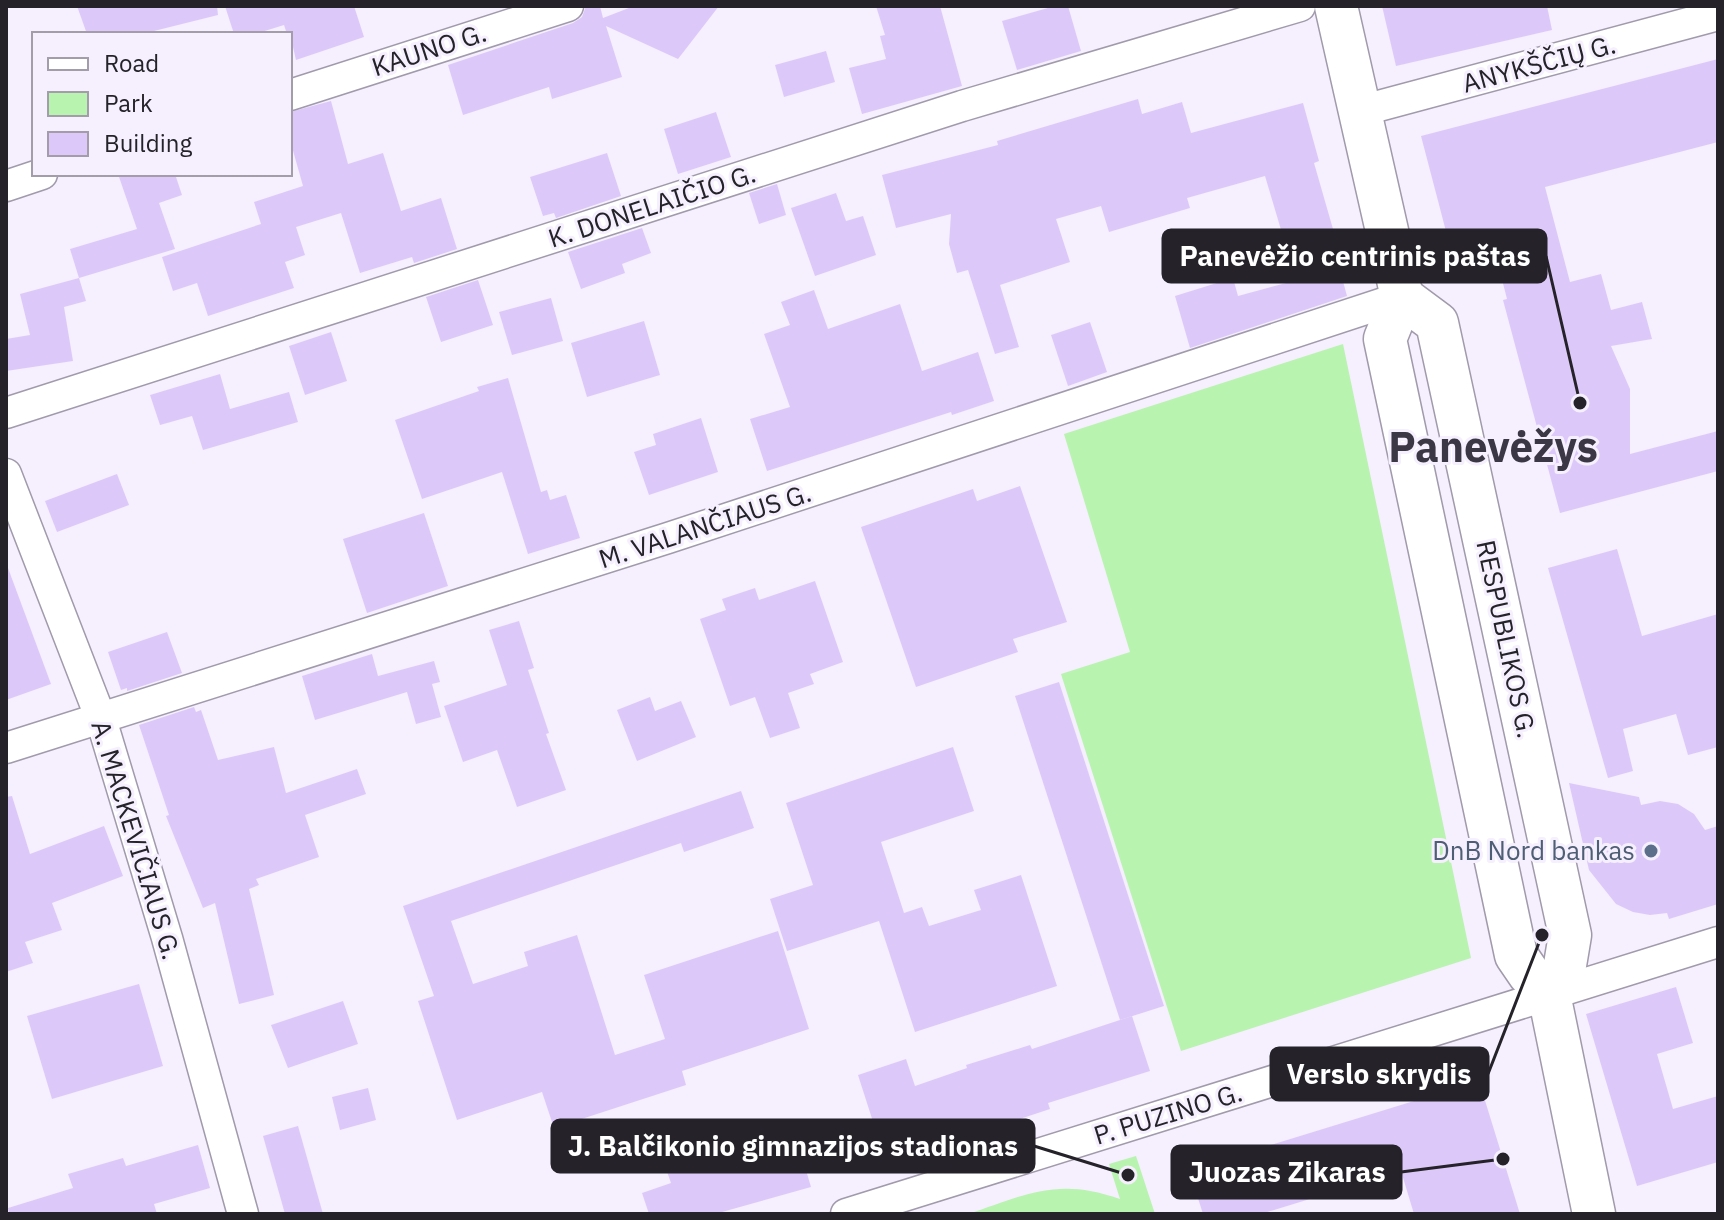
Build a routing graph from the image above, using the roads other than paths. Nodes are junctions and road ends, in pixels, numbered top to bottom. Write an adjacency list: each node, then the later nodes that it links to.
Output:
1 (568, 6): 5 (street, KAUNO G.)
2 (1300, 6): 10 (street, K. DONELAIČIO G.)
3 (1336, 6): 6 (main road)
4 (1718, 15): 6 (street, ANYKŠČIŲ G.)
5 (292, 94)
6 (1360, 111): 9 (main road)
7 (36, 176): 8 (street)
8 (6, 186)
9 (1402, 297): 12 (street, M. VALANČIAUS G.); 15 (main road); 15 (main road, RESPUBLIKOS G.)
10 (6, 413)
11 (6, 474): 12 (street, A. MACKEVIČIAUS G.)
12 (101, 719): 13 (street, M. VALANČIAUS G.); 16 (street, A. MACKEVIČIAUS G.)
13 (6, 748)
14 (1718, 942): 15 (street, P. PUZINO G.)
15 (1549, 994): 17 (street, P. PUZINO G.); 18 (main road)
16 (243, 1214)
17 (846, 1214)
18 (1594, 1214)

